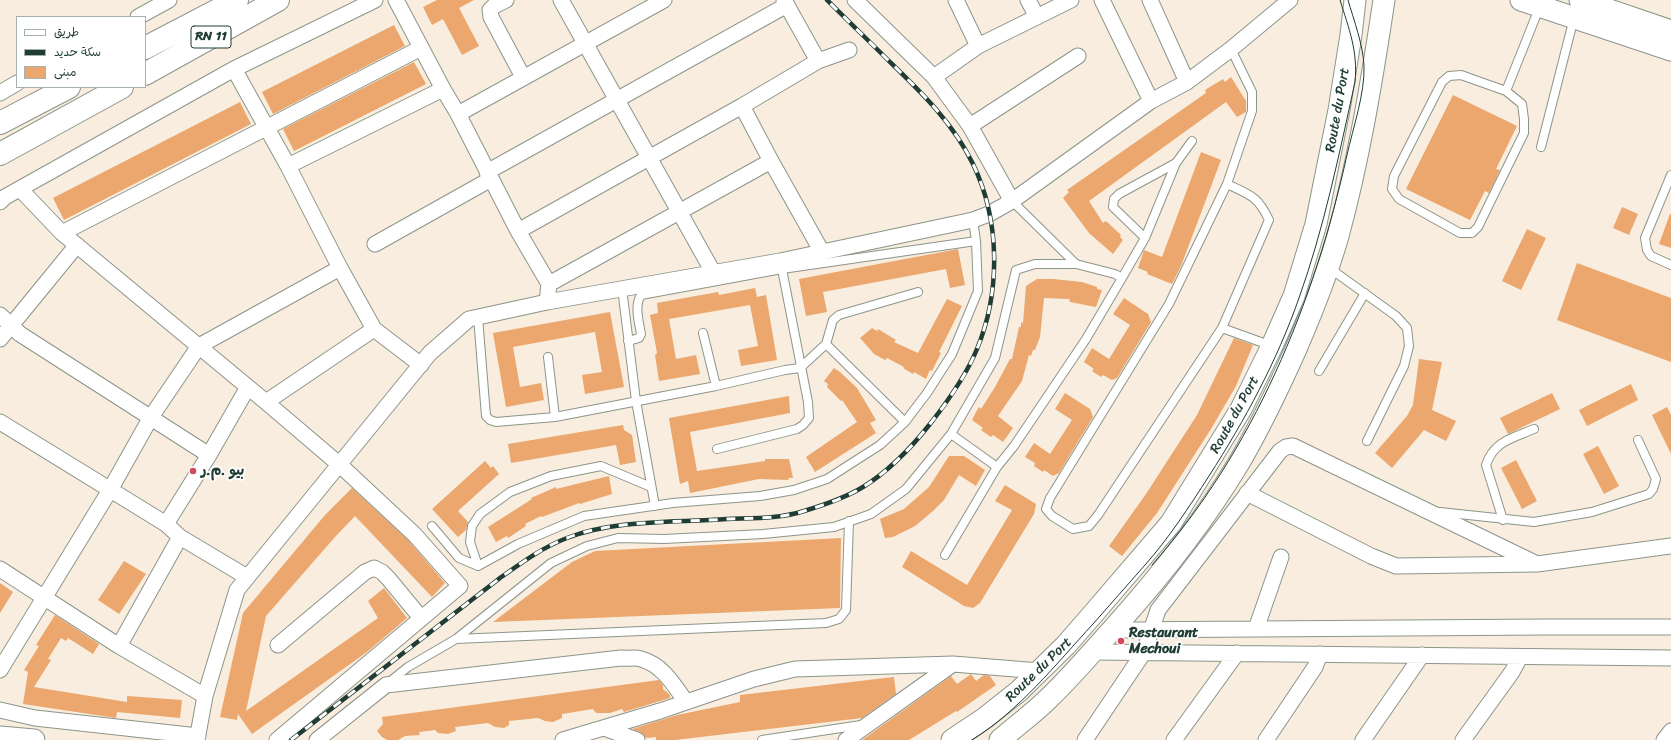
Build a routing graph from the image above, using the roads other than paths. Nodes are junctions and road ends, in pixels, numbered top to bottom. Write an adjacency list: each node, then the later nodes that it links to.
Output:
1 (169, 0): 21 (street)
2 (237, 0): 26 (highway, RN 11)
3 (278, 0): 34 (highway, RN 11)
4 (375, 0): 33 (street)
5 (396, 0): 27 (street)
6 (506, 0): 35 (street)
7 (561, 0): 24 (street)
8 (664, 0): 24 (street)
9 (956, 0): 25 (street)
10 (1028, 0): 22 (street)
11 (1071, 0): 22 (street)
12 (1102, 0): 45 (street)
13 (1150, 0): 37 (street)
14 (1290, 0): 28 (street)
15 (1355, 0): 94 (main road, Route du Port)
16 (1384, 0): 76 (main road, Route du Port)
17 (785, 2): 32 (street); 44 (street)
18 (862, 2): 36 (street)
19 (1531, 3): 20 (main road); 42 (lane)
20 (1577, 8): 23 (main road); 30 (main road); 52 (lane)
21 (140, 16)
22 (1036, 17): 25 (street)
23 (1671, 31)
24 (586, 43): 35 (street); 44 (street)
25 (978, 46): 36 (street)
26 (146, 47)
27 (421, 48): 41 (street); 50 (street)
28 (1231, 49): 37 (street); 60 (lane)
29 (849, 50): 32 (street)
30 (1671, 50)
31 (1078, 56): 49 (street)
32 (818, 61): 46 (street)
33 (234, 69): 50 (street); 61 (street)
34 (146, 73)
35 (522, 77): 47 (street)
36 (934, 77): 49 (street)
37 (1187, 82): 45 (street)
38 (16, 84): 43 (street)
39 (67, 88): 48 (highway)
40 (120, 88): 53 (highway)
41 (443, 89): 47 (street); 57 (street)
42 (1506, 90): 42 (lane)
43 (0, 93)
44 (618, 100): 54 (street); 59 (street)
45 (1151, 100): 62 (street)
46 (742, 106): 54 (street); 55 (street)
47 (458, 114): 59 (street)
48 (0, 123)
49 (970, 126): 62 (street)
50 (266, 127): 57 (street); 67 (street)
51 (1192, 142): 56 (lane)
52 (1541, 147)
53 (0, 154)
54 (648, 157): 64 (street); 66 (street)
55 (771, 161): 64 (street); 72 (street)
56 (1176, 163): 68 (lane); 68 (lane)
57 (288, 166): 77 (street)
58 (1671, 175): 74 (lane)
59 (489, 176): 66 (street); 70 (street)
60 (1227, 184): 87 (lane); 87 (lane)
61 (20, 189): 63 (street); 67 (street)
62 (1012, 201): 65 (street); 73 (lane)
63 (0, 202)
64 (679, 212): 78 (street); 80 (street)
65 (972, 220): 69 (lane); 72 (street)
66 (518, 231): 80 (street)
67 (62, 233): 71 (street)
68 (1145, 238): 79 (lane)
69 (976, 241): 75 (lane); 106 (lane)
70 (375, 244)
71 (77, 246): 86 (street); 93 (street)
72 (822, 252): 75 (street)
73 (1076, 264): 79 (lane); 108 (lane)
74 (1671, 264)
75 (781, 265): 78 (street); 91 (lane); 97 (lane)
76 (1328, 267): 83 (lane); 136 (main road, Route du Port)
77 (340, 268): 88 (street); 93 (street)
78 (714, 272): 81 (street)
79 (1122, 278): 114 (lane)
80 (548, 284): 84 (street)
81 (622, 288): 84 (street); 91 (lane)
82 (918, 292): 92 (lane)
83 (1365, 293): 98 (lane); 110 (lane)
84 (547, 302): 85 (street)
85 (478, 317): 96 (street); 104 (lane)
86 (5, 320): 90 (street); 103 (street)
87 (1222, 328): 94 (lane)
88 (374, 329): 96 (street); 102 (street)
89 (704, 333): 99 (lane)
90 (0, 339)
91 (628, 341): 101 (lane)
92 (826, 344): 97 (lane); 106 (lane)
93 (199, 346): 100 (street); 103 (street)
94 (1272, 346): 150 (main road, Route du Port)
95 (548, 357): 104 (lane)
96 (421, 365): 113 (street)
97 (800, 368): 99 (lane); 111 (lane)
98 (1319, 371)
99 (716, 386): 101 (lane)
100 (248, 387): 102 (street); 112 (street)
101 (636, 401): 104 (lane); 115 (lane)
102 (266, 402): 113 (street)
103 (151, 417): 112 (street); 116 (street)
104 (555, 417)
105 (0, 422): 116 (street)
106 (905, 422): 118 (lane)
107 (1534, 429): 120 (lane)
108 (951, 434): 114 (lane); 121 (lane)
109 (1638, 440): 120 (lane)
110 (1367, 441)
111 (717, 449)
112 (209, 455): 122 (street)
113 (340, 465): 131 (street); 133 (street)
114 (997, 467): 126 (lane)
115 (651, 487): 118 (lane); 129 (lane)
116 (110, 490): 122 (street); 132 (street)
117 (1247, 493): 119 (street); 128 (street); 137 (street)
118 (655, 506): 129 (lane)
119 (1426, 510): 120 (lane); 128 (street)
120 (1503, 520)
121 (849, 522): 138 (lane); 138 (lane)
122 (166, 524): 124 (street)
123 (432, 526): 129 (lane)
124 (180, 537): 131 (street); 140 (street)
125 (1671, 546): 128 (street)
126 (945, 555)
127 (1281, 557): 135 (street)
128 (1537, 564)
129 (478, 566)
130 (0, 569): 132 (street)
131 (248, 577): 152 (street)
132 (44, 597): 140 (street); 149 (street)
133 (421, 618): 139 (street); 161 (street)
134 (1671, 627): 135 (street)
135 (1256, 629): 137 (street)
136 (1112, 630): 137 (street); 141 (main road, Route du Port)
137 (1151, 630): 142 (street)
138 (456, 639): 151 (lane)
139 (278, 645)
140 (119, 646): 152 (street)
141 (1094, 652): 142 (street); 168 (main road, Route du Port)
142 (1144, 652): 143 (street); 169 (street)
143 (1237, 653): 144 (street); 170 (street)
144 (1320, 654): 145 (street); 171 (street)
145 (1422, 655): 146 (street); 172 (street)
146 (1520, 657): 147 (street); 173 (street)
147 (1671, 658)
148 (953, 664): 150 (street); 153 (street); 155 (street)
149 (0, 670)
150 (1040, 671): 167 (main road, Route du Port)
151 (386, 685): 153 (street); 162 (street)
152 (205, 696): 159 (street)
153 (686, 702): 156 (street)
154 (0, 710): 159 (street)
155 (870, 724): 165 (lane); 166 (street)
156 (604, 728): 163 (street); 164 (street)
157 (1671, 731): 174 (street)
158 (0, 737): 160 (main road)
159 (198, 738)
160 (34, 740)
161 (277, 740)
162 (317, 740)
163 (563, 740)
164 (636, 740)
165 (762, 740)
166 (846, 740)
167 (952, 740)
168 (1000, 740)
169 (1085, 740)
170 (1174, 740)
171 (1266, 740)
172 (1363, 740)
173 (1463, 740)
174 (1664, 740)

